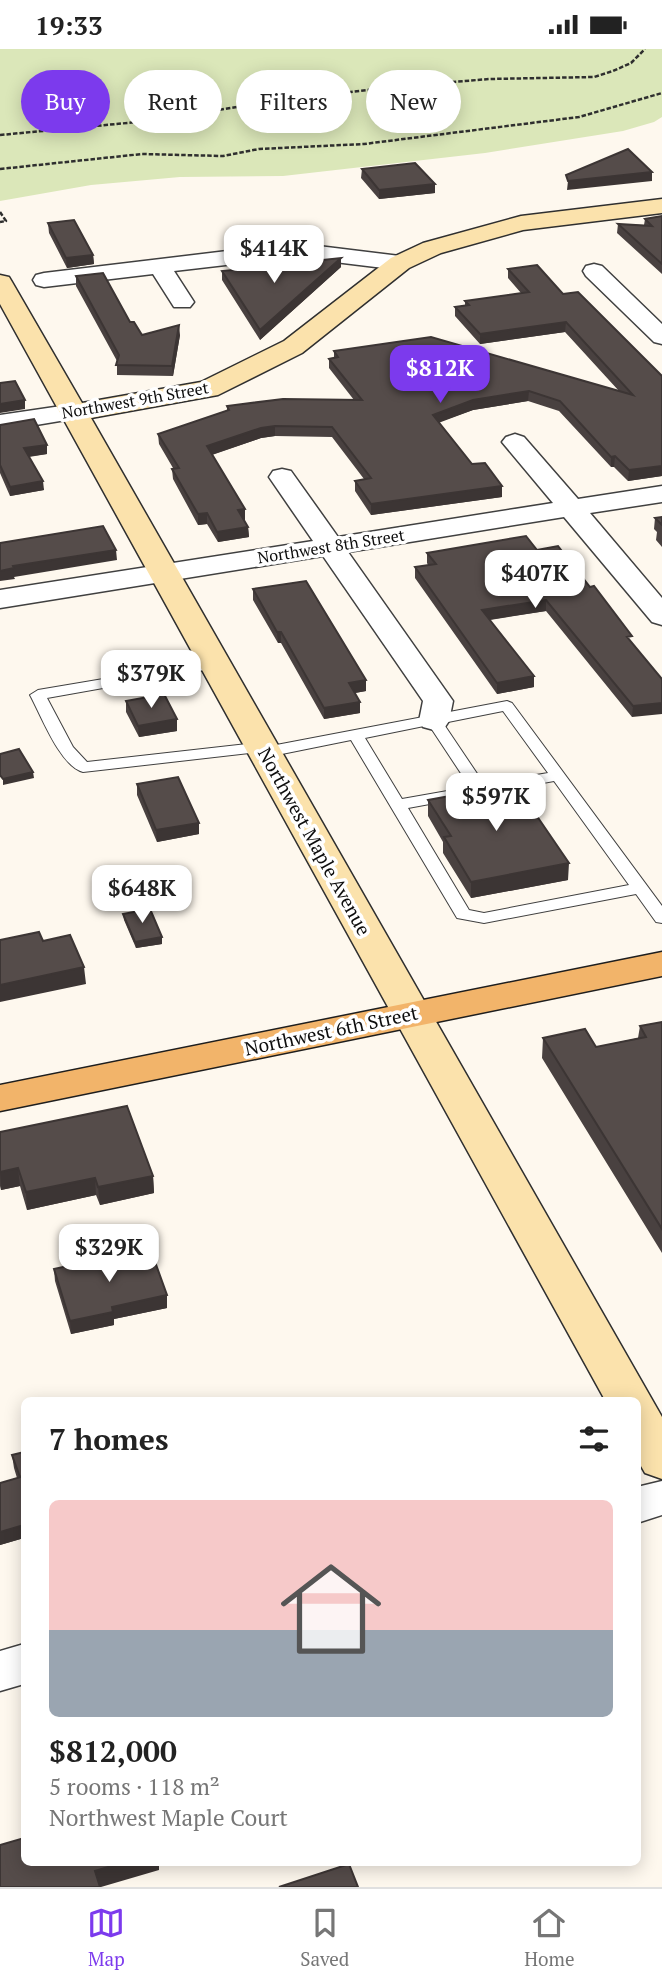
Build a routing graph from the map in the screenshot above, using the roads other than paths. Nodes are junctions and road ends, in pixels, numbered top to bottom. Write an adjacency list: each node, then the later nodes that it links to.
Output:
1 (662, 207): 2 (main road, Northwest 9th Street)
2 (400, 263): 3 (street); 9 (main road, Northwest 9th Street)
3 (160, 266): 5 (street); 7 (street)
4 (594, 271): 8 (street)
5 (44, 280)
6 (3, 291): 9 (main road, Northwest Maple Avenue)
7 (182, 302)
8 (662, 337)
9 (75, 412): 10 (street, Northwest 9th Street); 16 (main road, Northwest Maple Avenue)
10 (0, 423)
11 (515, 442): 14 (street)
12 (282, 477): 15 (street)
13 (662, 494): 14 (street, Northwest 8th Street)
14 (572, 508): 15 (street, Northwest 8th Street); 18 (street)
15 (330, 547): 16 (street, Northwest 8th Street); 20 (street)
16 (165, 573): 17 (street, Northwest 8th Street); 19 (main road, Northwest Maple Avenue)
17 (0, 599)
18 (662, 616)
19 (216, 664): 22 (main road, Northwest Maple Avenue); 22 (lane)
20 (434, 721): 21 (lane); 23 (lane); 24 (lane)
21 (357, 737): 22 (lane); 25 (lane)
22 (265, 750): 29 (main road, Northwest Maple Avenue)
23 (558, 776): 24 (lane); 26 (lane)
24 (480, 790): 25 (lane)
25 (398, 805): 26 (lane)
26 (640, 888): 27 (lane)
27 (662, 918)
28 (662, 964): 29 (main road, Northwest 6th Street)
29 (411, 1014): 30 (main road, Northwest 6th Street); 31 (main road, Northwest Maple Avenue)
30 (0, 1098)
31 (626, 1397)
32 (641, 1422): 33 (main road)
33 (662, 1459)
34 (662, 1498): 35 (street)
35 (641, 1504)
36 (21, 1665): 37 (street)
37 (0, 1671)

